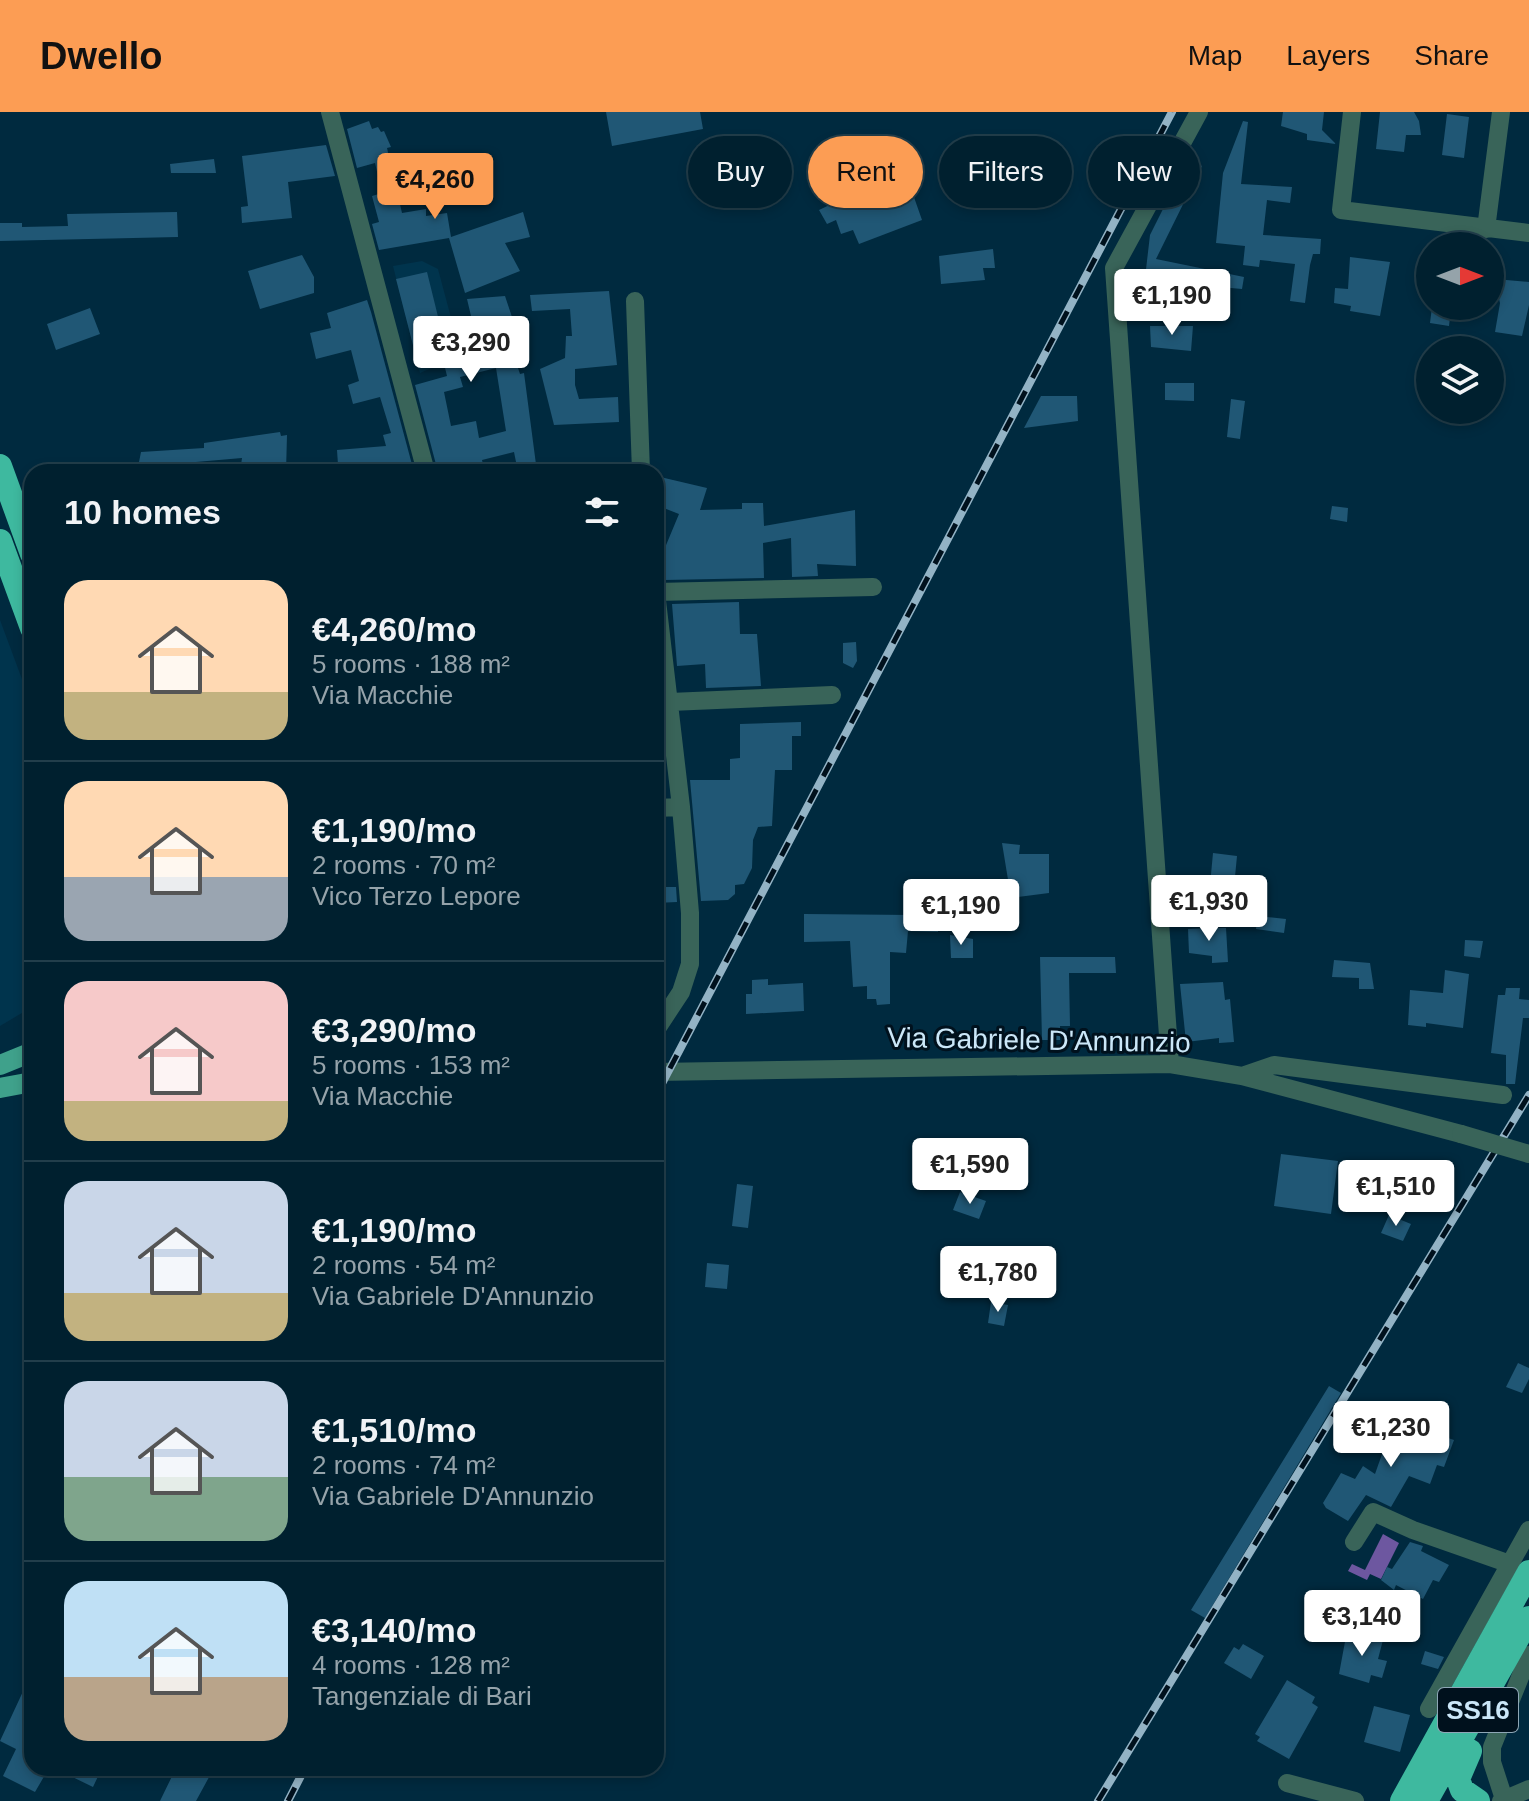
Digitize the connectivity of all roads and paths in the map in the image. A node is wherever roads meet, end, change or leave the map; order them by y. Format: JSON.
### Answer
{"nodes":[{"id":1,"x":330,"y":112,"type":"edge"},
{"id":2,"x":1199,"y":112,"type":"edge"},
{"id":3,"x":1352,"y":112,"type":"edge"},
{"id":4,"x":1501,"y":112,"type":"edge"},
{"id":5,"x":1486,"y":229,"type":"junction"},
{"id":6,"x":1529,"y":233,"type":"edge"},
{"id":7,"x":635,"y":301,"type":"dead end"},
{"id":8,"x":424,"y":464,"type":"edge"},
{"id":9,"x":641,"y":464,"type":"edge"},
{"id":10,"x":0,"y":466,"type":"edge"},
{"id":11,"x":24,"y":532,"type":"edge"},
{"id":12,"x":0,"y":541,"type":"edge"},
{"id":13,"x":873,"y":587,"type":"dead end"},
{"id":14,"x":664,"y":592,"type":"edge"},
{"id":15,"x":24,"y":606,"type":"edge"},
{"id":16,"x":664,"y":655,"type":"edge"},
{"id":17,"x":832,"y":695,"type":"dead end"},
{"id":18,"x":670,"y":702,"type":"junction"},
{"id":19,"x":681,"y":807,"type":"junction"},
{"id":20,"x":664,"y":808,"type":"edge"},
{"id":21,"x":664,"y":1018,"type":"edge"},
{"id":22,"x":24,"y":1055,"type":"edge"},
{"id":23,"x":2,"y":1064,"type":"edge"},
{"id":24,"x":1170,"y":1064,"type":"junction"},
{"id":25,"x":664,"y":1072,"type":"edge"},
{"id":26,"x":1242,"y":1076,"type":"junction"},
{"id":27,"x":24,"y":1083,"type":"edge"},
{"id":28,"x":3,"y":1087,"type":"edge"},
{"id":29,"x":1503,"y":1095,"type":"dead end"},
{"id":30,"x":1529,"y":1154,"type":"edge"},
{"id":31,"x":1529,"y":1530,"type":"edge"},
{"id":32,"x":1354,"y":1542,"type":"dead end"},
{"id":33,"x":1520,"y":1568,"type":"edge"},
{"id":34,"x":1526,"y":1635,"type":"edge"},
{"id":35,"x":1429,"y":1709,"type":"dead end"},
{"id":36,"x":1287,"y":1783,"type":"dead end"},
{"id":37,"x":1529,"y":1789,"type":"edge"},
{"id":38,"x":1502,"y":1800,"type":"edge"},
{"id":39,"x":1355,"y":1801,"type":"edge"},
{"id":40,"x":1402,"y":1801,"type":"edge"},
{"id":41,"x":1426,"y":1801,"type":"edge"},
{"id":42,"x":1478,"y":1801,"type":"edge"}],
"edges":[{"from":1,"to":8,"type":"street"},
{"from":2,"to":24,"type":"street"},
{"from":3,"to":5,"type":"street"},
{"from":4,"to":5,"type":"street"},
{"from":5,"to":6,"type":"street"},
{"from":7,"to":9,"type":"street"},
{"from":10,"to":11,"type":"highway"},
{"from":12,"to":15,"type":"highway"},
{"from":13,"to":14,"type":"street"},
{"from":16,"to":18,"type":"street"},
{"from":17,"to":18,"type":"street"},
{"from":18,"to":19,"type":"street"},
{"from":19,"to":20,"type":"street"},
{"from":19,"to":21,"type":"street"},
{"from":22,"to":23,"type":"main road"},
{"from":24,"to":25,"type":"street","name":"Via Gabriele D'Annunzio"},
{"from":24,"to":26,"type":"street","name":"Via Gabriele D'Annunzio"},
{"from":26,"to":29,"type":"street"},
{"from":26,"to":30,"type":"street","name":"Via Gabriele D'Annunzio","bridge":true},
{"from":27,"to":28,"type":"main road"},
{"from":31,"to":33,"type":"street"},
{"from":32,"to":33,"type":"street"},
{"from":33,"to":35,"type":"street"},
{"from":33,"to":40,"type":"highway","number":"SS16"},
{"from":34,"to":38,"type":"street"},
{"from":34,"to":41,"type":"highway","number":"SS16"},
{"from":34,"to":42,"type":"highway"},
{"from":36,"to":39,"type":"street"},
{"from":37,"to":38,"type":"street"}]}
